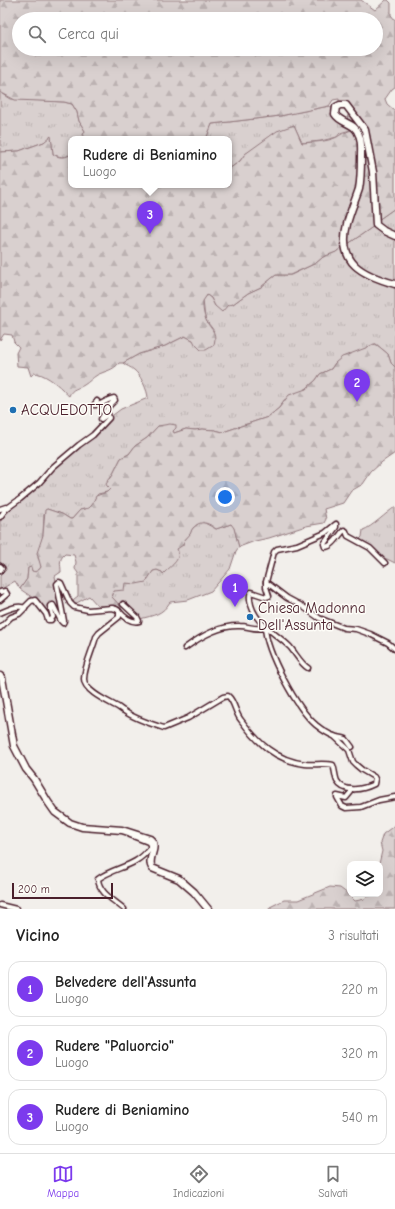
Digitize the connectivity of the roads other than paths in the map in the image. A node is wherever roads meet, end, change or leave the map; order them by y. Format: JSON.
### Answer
{"nodes":[{"id":1,"x":395,"y":236,"type":"edge"},
{"id":2,"x":395,"y":284,"type":"edge"},
{"id":3,"x":97,"y":401,"type":"dead end"},
{"id":4,"x":0,"y":509,"type":"edge"},
{"id":5,"x":6,"y":509,"type":"junction"},
{"id":6,"x":0,"y":517,"type":"edge"},
{"id":7,"x":385,"y":563,"type":"dead end"},
{"id":8,"x":0,"y":566,"type":"edge"},
{"id":9,"x":0,"y":571,"type":"edge"},
{"id":10,"x":266,"y":582,"type":"junction"},
{"id":11,"x":0,"y":592,"type":"edge"},
{"id":12,"x":0,"y":600,"type":"edge"},
{"id":13,"x":123,"y":604,"type":"dead end"},
{"id":14,"x":24,"y":607,"type":"junction"},
{"id":15,"x":119,"y":611,"type":"junction"},
{"id":16,"x":0,"y":613,"type":"edge"},
{"id":17,"x":265,"y":627,"type":"junction"},
{"id":18,"x":0,"y":628,"type":"edge"},
{"id":19,"x":185,"y":648,"type":"dead end"},
{"id":20,"x":395,"y":649,"type":"edge"},
{"id":21,"x":308,"y":668,"type":"dead end"},
{"id":22,"x":0,"y":676,"type":"edge"},
{"id":23,"x":334,"y":736,"type":"junction"},
{"id":24,"x":352,"y":747,"type":"dead end"},
{"id":25,"x":351,"y":789,"type":"junction"},
{"id":26,"x":395,"y":797,"type":"edge"},
{"id":27,"x":120,"y":830,"type":"junction"},
{"id":28,"x":0,"y":905,"type":"edge"},
{"id":29,"x":16,"y":909,"type":"edge"},
{"id":30,"x":124,"y":909,"type":"edge"},
{"id":31,"x":208,"y":909,"type":"edge"}],
"edges":[{"from":1,"to":2,"type":"street"},
{"from":3,"to":5,"type":"street"},
{"from":4,"to":5,"type":"street"},
{"from":5,"to":6,"type":"street"},
{"from":7,"to":10,"type":"street"},
{"from":8,"to":9,"type":"street"},
{"from":10,"to":17,"type":"street"},
{"from":10,"to":20,"type":"street"},
{"from":11,"to":12,"type":"street"},
{"from":13,"to":15,"type":"street"},
{"from":14,"to":15,"type":"street"},
{"from":14,"to":16,"type":"street"},
{"from":14,"to":18,"type":"street"},
{"from":15,"to":25,"type":"street"},
{"from":17,"to":19,"type":"street"},
{"from":17,"to":21,"type":"street"},
{"from":17,"to":23,"type":"street"},
{"from":22,"to":27,"type":"street"},
{"from":23,"to":24,"type":"street"},
{"from":23,"to":25,"type":"street"},
{"from":25,"to":26,"type":"street"},
{"from":27,"to":30,"type":"street"},
{"from":27,"to":31,"type":"street"},
{"from":28,"to":29,"type":"street"}]}
